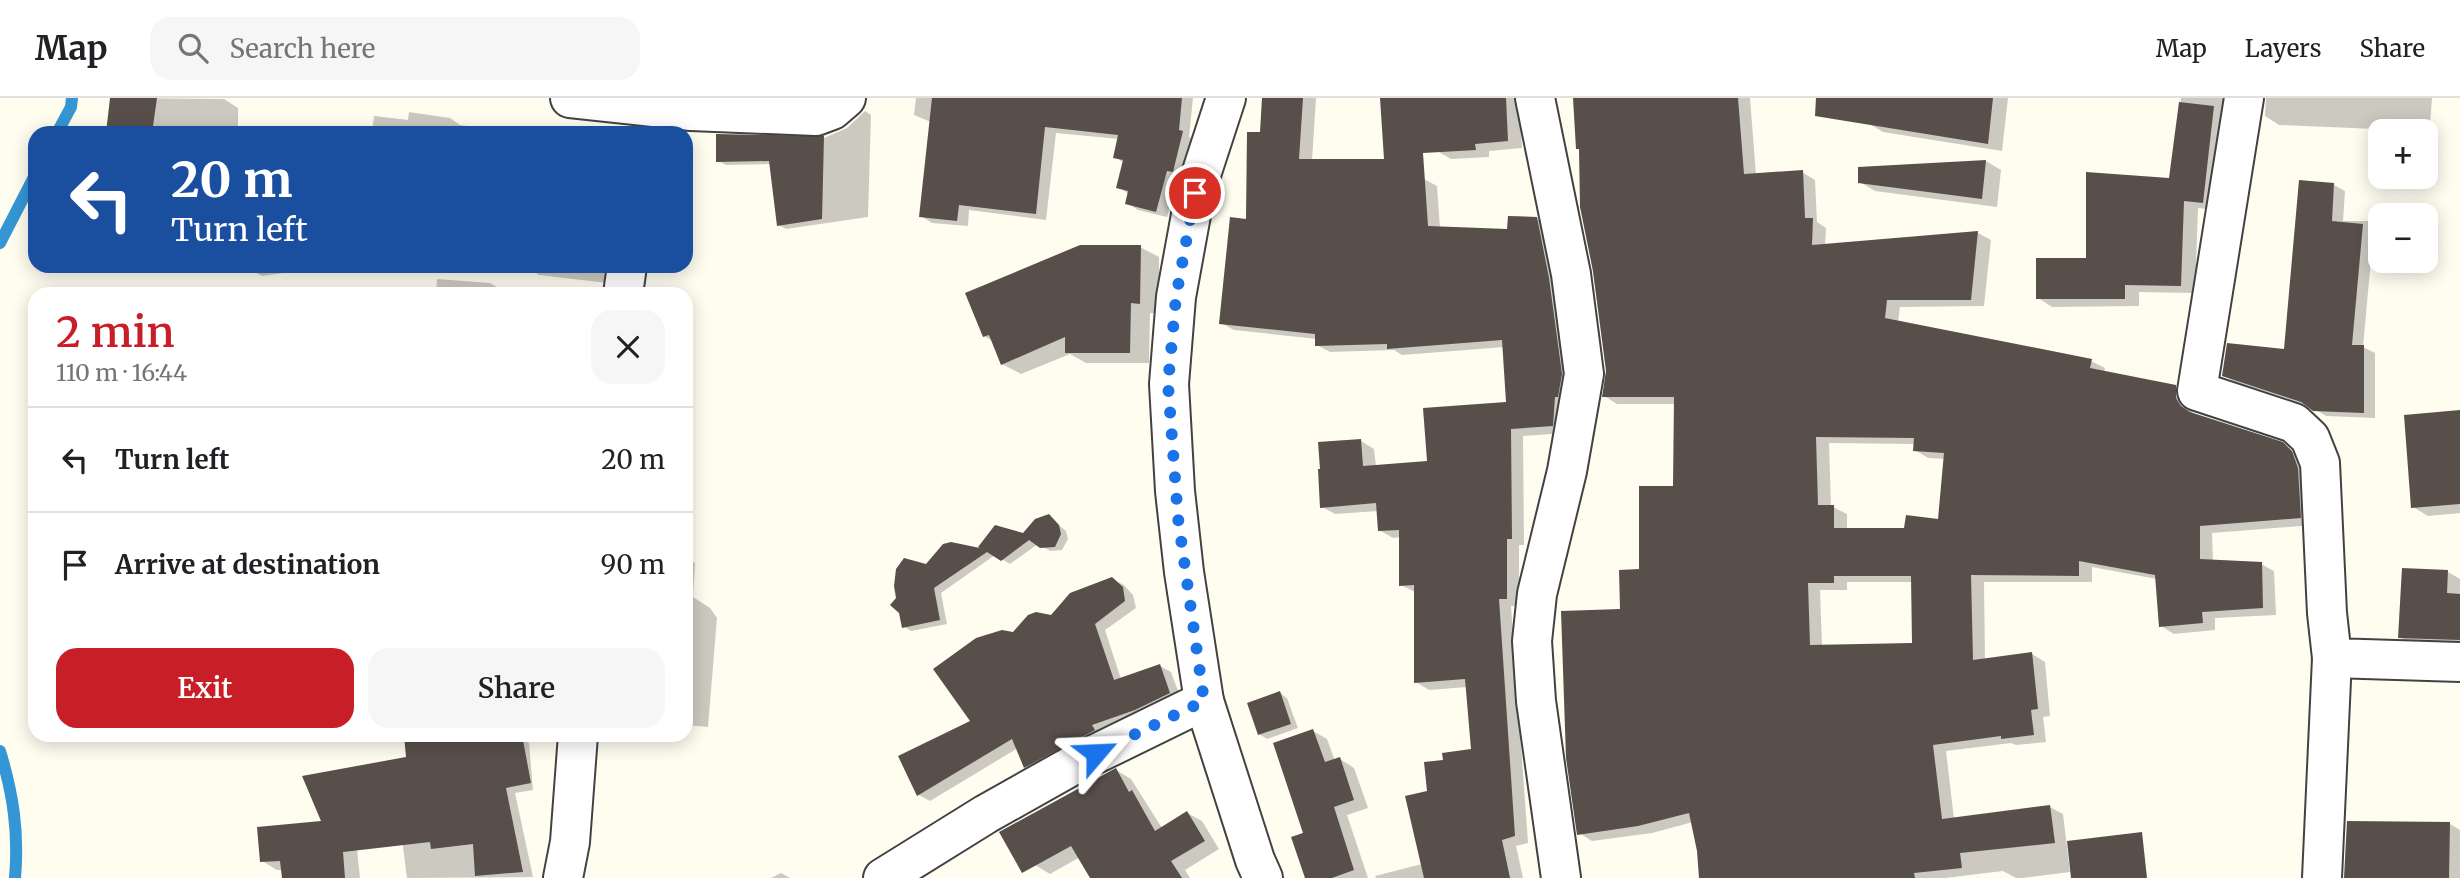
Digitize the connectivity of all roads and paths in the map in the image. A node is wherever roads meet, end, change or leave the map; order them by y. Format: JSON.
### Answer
{"nodes":[{"id":1,"x":570,"y":98,"type":"edge"},
{"id":2,"x":846,"y":98,"type":"edge"},
{"id":3,"x":1226,"y":98,"type":"edge"},
{"id":4,"x":1535,"y":98,"type":"edge"},
{"id":5,"x":2244,"y":98,"type":"edge"},
{"id":6,"x":635,"y":112,"type":"edge"},
{"id":7,"x":2332,"y":658,"type":"junction"},
{"id":8,"x":2460,"y":662,"type":"edge"},
{"id":9,"x":1204,"y":701,"type":"junction"},
{"id":10,"x":577,"y":742,"type":"edge"},
{"id":11,"x":563,"y":878,"type":"edge"},
{"id":12,"x":883,"y":878,"type":"edge"},
{"id":13,"x":1263,"y":878,"type":"edge"},
{"id":14,"x":1561,"y":878,"type":"edge"},
{"id":15,"x":2322,"y":878,"type":"edge"}],
"edges":[{"from":1,"to":6,"type":"street"},
{"from":2,"to":6,"type":"street"},
{"from":3,"to":9,"type":"street"},
{"from":4,"to":14,"type":"street"},
{"from":5,"to":7,"type":"street"},
{"from":7,"to":8,"type":"street"},
{"from":7,"to":15,"type":"street"},
{"from":9,"to":12,"type":"street"},
{"from":9,"to":13,"type":"street"},
{"from":10,"to":11,"type":"street"}]}
